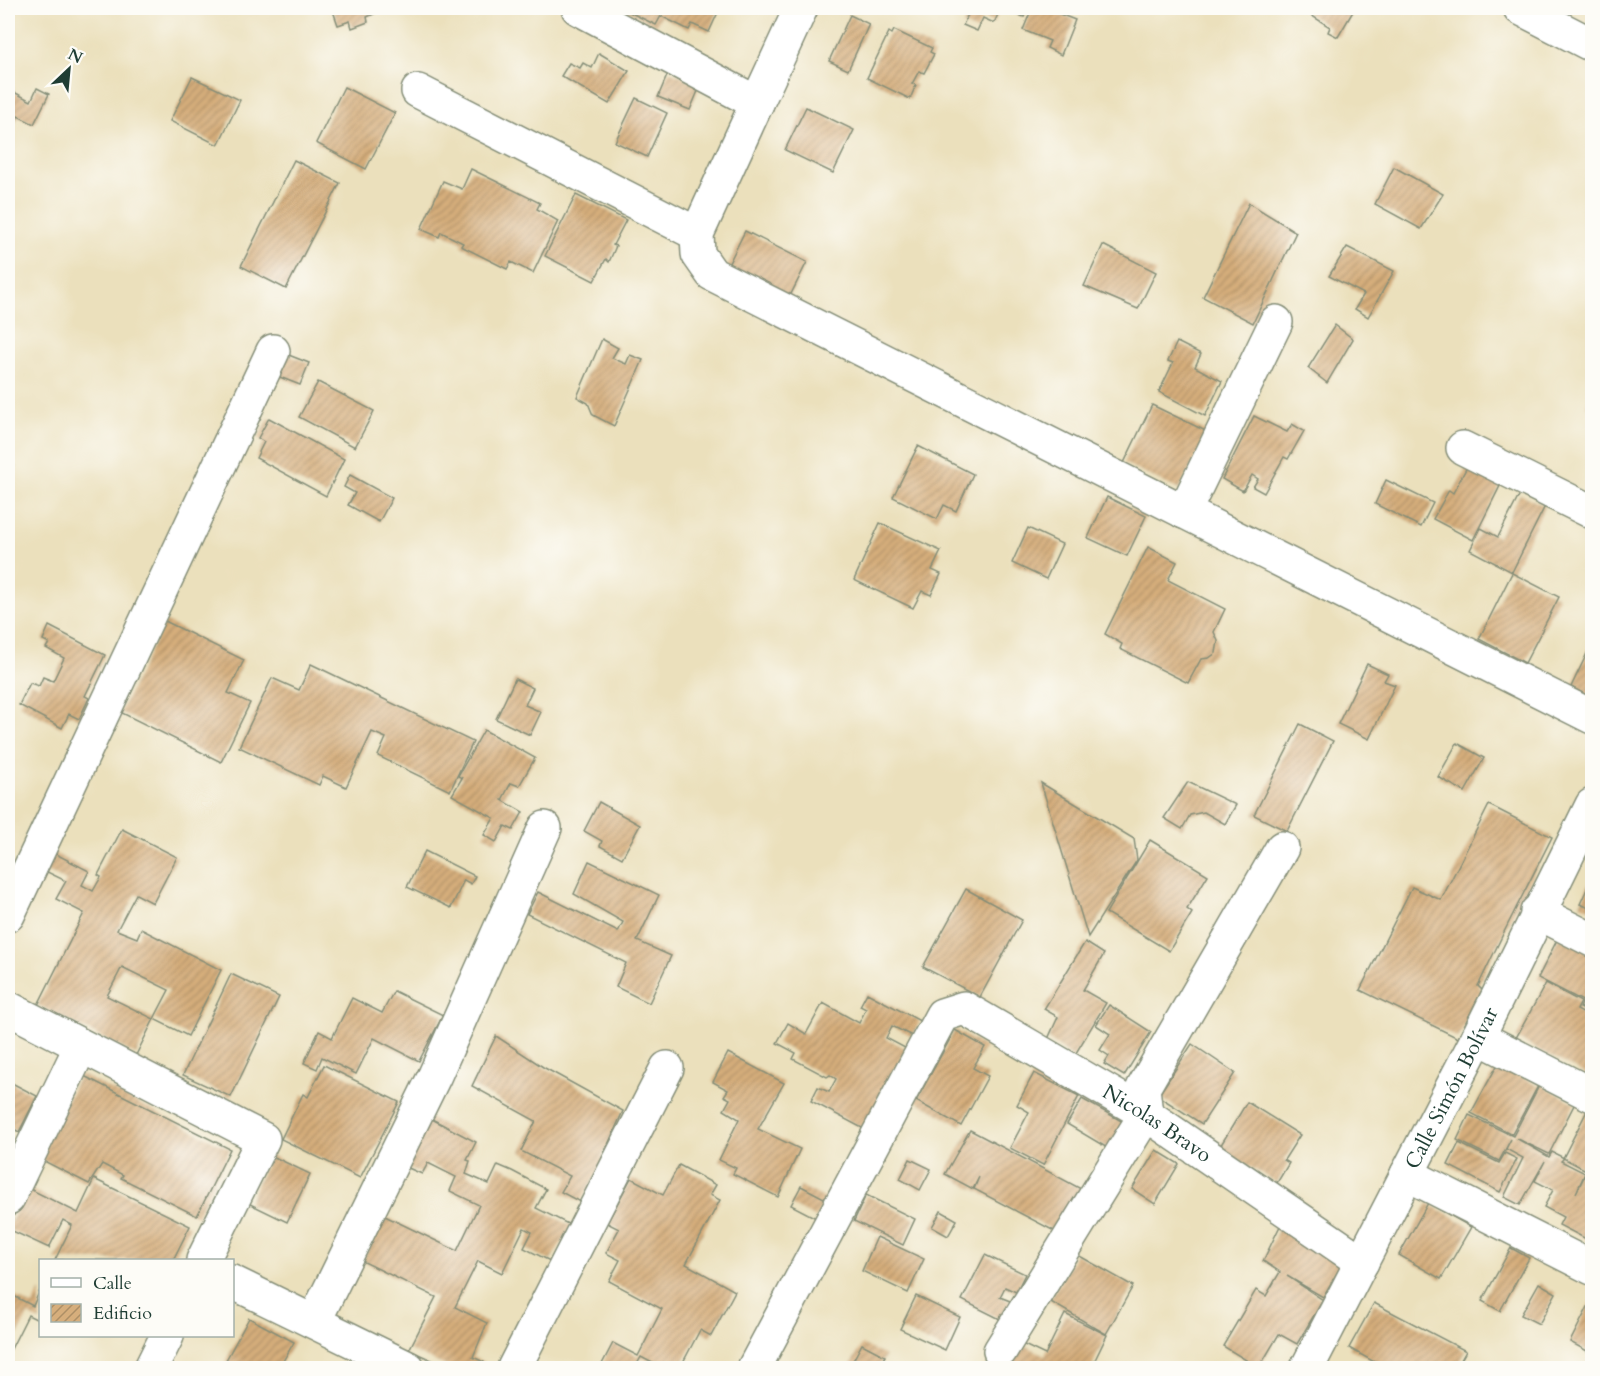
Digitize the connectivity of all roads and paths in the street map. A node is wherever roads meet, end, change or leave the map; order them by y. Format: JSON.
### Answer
{"nodes":[{"id":1,"x":578,"y":8,"type":"edge"},
{"id":2,"x":801,"y":8,"type":"edge"},
{"id":3,"x":1520,"y":8,"type":"edge"},
{"id":4,"x":1593,"y":45,"type":"edge"},
{"id":5,"x":418,"y":91,"type":"dead end"},
{"id":6,"x":757,"y":104,"type":"junction"},
{"id":7,"x":697,"y":234,"type":"junction"},
{"id":8,"x":1276,"y":322,"type":"dead end"},
{"id":9,"x":273,"y":351,"type":"dead end"},
{"id":10,"x":1463,"y":448,"type":"dead end"},
{"id":11,"x":1184,"y":512,"type":"junction"},
{"id":12,"x":1593,"y":512,"type":"edge"},
{"id":13,"x":1593,"y":717,"type":"edge"},
{"id":14,"x":1593,"y":805,"type":"edge"},
{"id":15,"x":545,"y":828,"type":"dead end"},
{"id":16,"x":1282,"y":848,"type":"dead end"},
{"id":17,"x":1537,"y":912,"type":"junction"},
{"id":18,"x":8,"y":915,"type":"edge"},
{"id":19,"x":1593,"y":940,"type":"edge"},
{"id":20,"x":8,"y":1008,"type":"edge"},
{"id":21,"x":1478,"y":1037,"type":"junction"},
{"id":22,"x":81,"y":1046,"type":"junction"},
{"id":23,"x":667,"y":1068,"type":"dead end"},
{"id":24,"x":1593,"y":1095,"type":"edge"},
{"id":25,"x":1146,"y":1114,"type":"junction"},
{"id":26,"x":1407,"y":1174,"type":"junction"},
{"id":27,"x":8,"y":1198,"type":"edge"},
{"id":28,"x":203,"y":1259,"type":"edge"},
{"id":29,"x":1362,"y":1262,"type":"junction"},
{"id":30,"x":1593,"y":1268,"type":"edge"},
{"id":31,"x":234,"y":1283,"type":"edge"},
{"id":32,"x":315,"y":1320,"type":"junction"},
{"id":33,"x":166,"y":1337,"type":"edge"},
{"id":34,"x":1000,"y":1351,"type":"dead end"},
{"id":35,"x":151,"y":1368,"type":"edge"},
{"id":36,"x":408,"y":1368,"type":"edge"},
{"id":37,"x":514,"y":1368,"type":"edge"},
{"id":38,"x":754,"y":1368,"type":"edge"},
{"id":39,"x":1307,"y":1368,"type":"edge"}],
"edges":[{"from":1,"to":6,"type":"street"},
{"from":2,"to":6,"type":"street"},
{"from":3,"to":4,"type":"street"},
{"from":5,"to":7,"type":"street"},
{"from":6,"to":7,"type":"street"},
{"from":7,"to":11,"type":"street"},
{"from":8,"to":11,"type":"street"},
{"from":9,"to":18,"type":"street"},
{"from":10,"to":12,"type":"street"},
{"from":11,"to":13,"type":"street"},
{"from":14,"to":17,"type":"street","name":"Calle Simón Bolívar"},
{"from":15,"to":32,"type":"street"},
{"from":16,"to":25,"type":"street"},
{"from":17,"to":19,"type":"street"},
{"from":17,"to":21,"type":"street","name":"Calle Simón Bolívar"},
{"from":20,"to":22,"type":"street"},
{"from":21,"to":24,"type":"street"},
{"from":21,"to":26,"type":"street","name":"Calle Simón Bolívar"},
{"from":22,"to":27,"type":"street"},
{"from":22,"to":28,"type":"street"},
{"from":23,"to":37,"type":"street"},
{"from":25,"to":29,"type":"street","name":"Nicolas Bravo"},
{"from":25,"to":34,"type":"street"},
{"from":25,"to":38,"type":"street","name":"Nicolas Bravo"},
{"from":26,"to":29,"type":"street","name":"Calle Simón Bolívar"},
{"from":26,"to":30,"type":"street"},
{"from":29,"to":39,"type":"street","name":"Calle Simón Bolívar"},
{"from":31,"to":32,"type":"street"},
{"from":32,"to":36,"type":"street"},
{"from":33,"to":35,"type":"street"}]}
